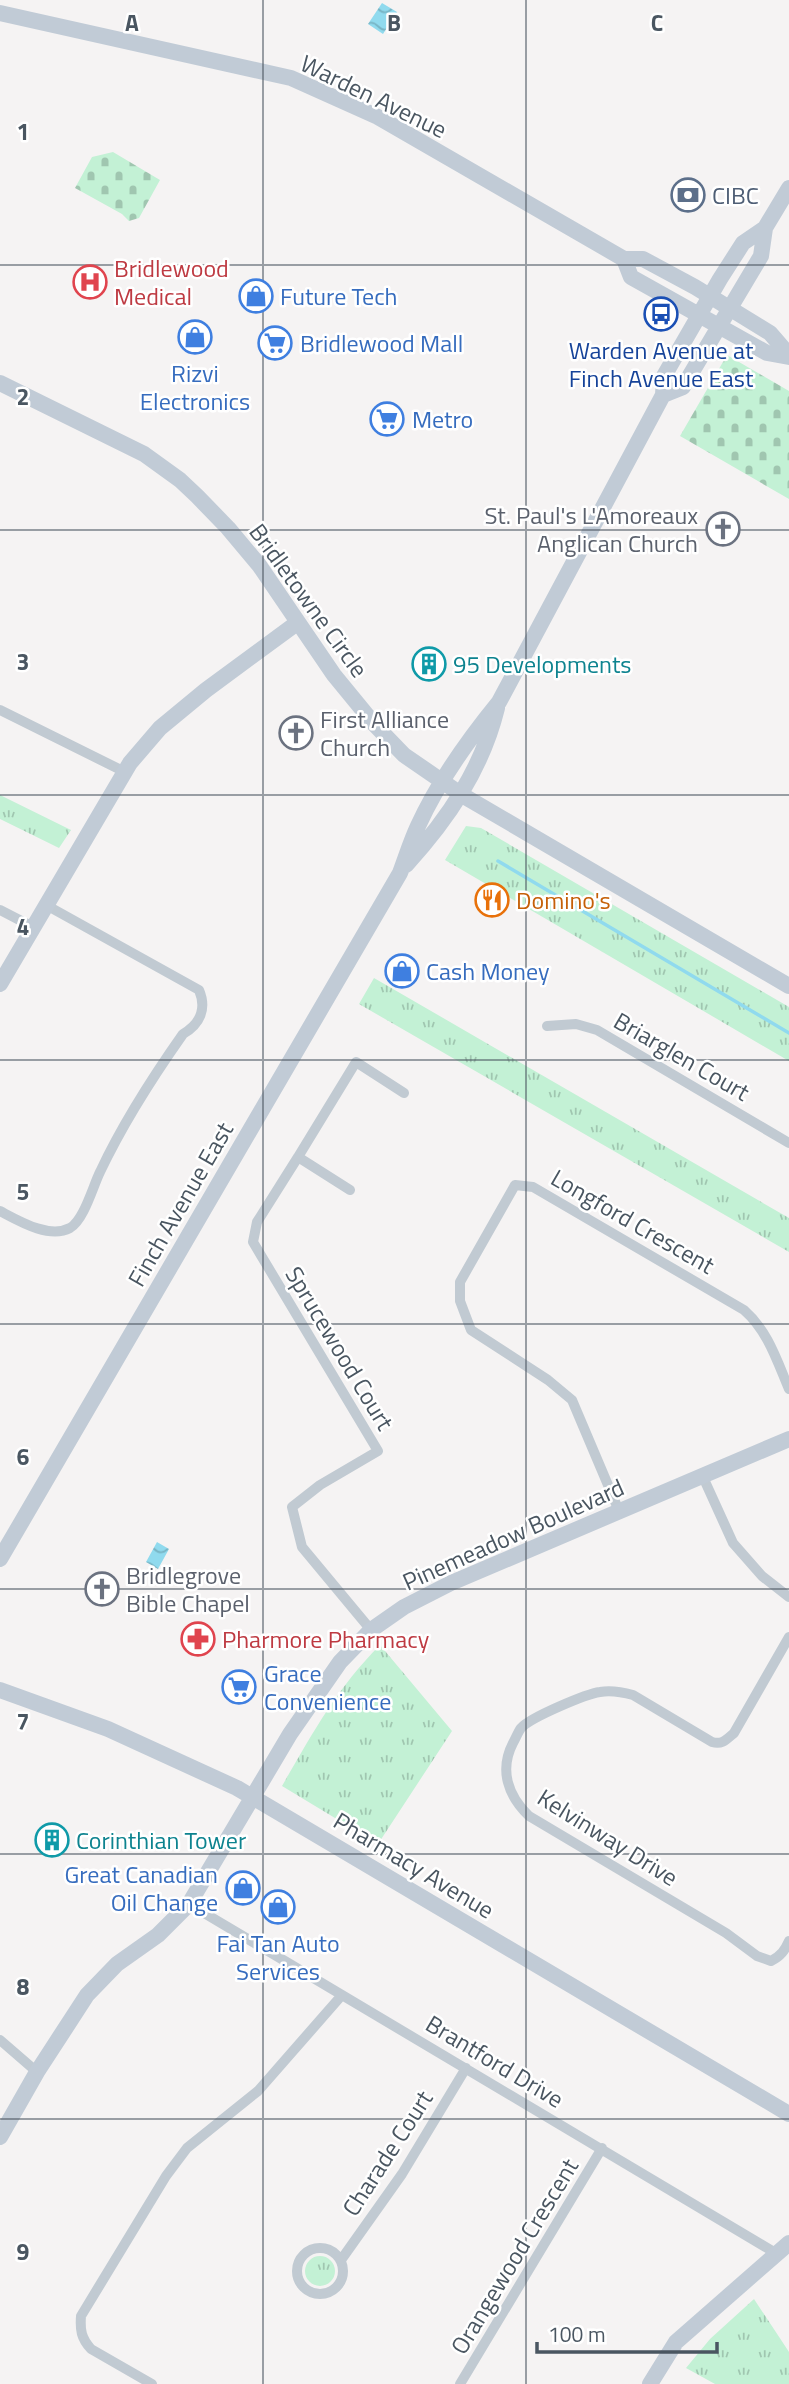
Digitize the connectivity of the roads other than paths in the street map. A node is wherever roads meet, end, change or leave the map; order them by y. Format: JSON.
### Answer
{"nodes":[{"id":1,"x":0,"y":13,"type":"edge"},
{"id":2,"x":789,"y":188,"type":"edge"},
{"id":3,"x":765,"y":228,"type":"junction"},
{"id":4,"x":624,"y":259,"type":"junction"},
{"id":5,"x":710,"y":297,"type":"junction"},
{"id":6,"x":729,"y":309,"type":"junction"},
{"id":7,"x":699,"y":314,"type":"junction"},
{"id":8,"x":719,"y":325,"type":"junction"},
{"id":9,"x":789,"y":356,"type":"edge"},
{"id":10,"x":0,"y":383,"type":"edge"},
{"id":11,"x":663,"y":395,"type":"junction"},
{"id":12,"x":297,"y":623,"type":"junction"},
{"id":13,"x":499,"y":702,"type":"junction"},
{"id":14,"x":0,"y":710,"type":"edge"},
{"id":15,"x":125,"y":772,"type":"junction"},
{"id":16,"x":443,"y":783,"type":"junction"},
{"id":17,"x":461,"y":795,"type":"junction"},
{"id":18,"x":400,"y":873,"type":"junction"},
{"id":19,"x":46,"y":905,"type":"junction"},
{"id":20,"x":0,"y":910,"type":"edge"},
{"id":21,"x":33,"y":927,"type":"junction"},
{"id":22,"x":0,"y":984,"type":"edge"},
{"id":23,"x":789,"y":986,"type":"edge"},
{"id":24,"x":547,"y":1026,"type":"dead end"},
{"id":25,"x":404,"y":1093,"type":"dead end"},
{"id":26,"x":789,"y":1143,"type":"edge"},
{"id":27,"x":298,"y":1157,"type":"junction"},
{"id":28,"x":350,"y":1190,"type":"dead end"},
{"id":29,"x":0,"y":1211,"type":"edge"},
{"id":30,"x":789,"y":1389,"type":"edge"},
{"id":31,"x":789,"y":1438,"type":"edge"},
{"id":32,"x":703,"y":1477,"type":"junction"},
{"id":33,"x":619,"y":1511,"type":"junction"},
{"id":34,"x":0,"y":1559,"type":"edge"},
{"id":35,"x":789,"y":1597,"type":"edge"},
{"id":36,"x":371,"y":1630,"type":"junction"},
{"id":37,"x":789,"y":1637,"type":"edge"},
{"id":38,"x":0,"y":1690,"type":"edge"},
{"id":39,"x":253,"y":1796,"type":"junction"},
{"id":40,"x":190,"y":1904,"type":"junction"},
{"id":41,"x":789,"y":1941,"type":"edge"},
{"id":42,"x":342,"y":1995,"type":"junction"},
{"id":43,"x":0,"y":2040,"type":"edge"},
{"id":44,"x":466,"y":2068,"type":"junction"},
{"id":45,"x":37,"y":2072,"type":"junction"},
{"id":46,"x":789,"y":2114,"type":"edge"},
{"id":47,"x":0,"y":2137,"type":"edge"},
{"id":48,"x":602,"y":2148,"type":"junction"},
{"id":49,"x":784,"y":2249,"type":"edge"},
{"id":50,"x":341,"y":2260,"type":"junction"},
{"id":51,"x":152,"y":2384,"type":"edge"},
{"id":52,"x":460,"y":2384,"type":"edge"},
{"id":53,"x":650,"y":2384,"type":"edge"}],
"edges":[{"from":1,"to":4,"type":"street","name":"Warden Avenue"},
{"from":2,"to":3,"type":"street","name":"Finch Avenue East"},
{"from":3,"to":5,"type":"street","name":"Finch Avenue East"},
{"from":3,"to":6,"type":"street","name":"Finch Avenue East"},
{"from":4,"to":5,"type":"street","name":"Warden Avenue"},
{"from":4,"to":7,"type":"street","name":"Warden Avenue"},
{"from":5,"to":6,"type":"street","name":"Warden Avenue"},
{"from":5,"to":7,"type":"street","name":"Finch Avenue East"},
{"from":6,"to":8,"type":"street","name":"Finch Avenue East"},
{"from":6,"to":9,"type":"street","name":"Warden Avenue"},
{"from":7,"to":8,"type":"street","name":"Warden Avenue"},
{"from":7,"to":11,"type":"street","name":"Finch Avenue East"},
{"from":8,"to":9,"type":"street","name":"Warden Avenue"},
{"from":8,"to":11,"type":"street","name":"Finch Avenue East"},
{"from":10,"to":12,"type":"street","name":"Bridletowne Circle"},
{"from":11,"to":13,"type":"street","name":"Finch Avenue East"},
{"from":12,"to":15,"type":"street"},
{"from":12,"to":16,"type":"street","name":"Bridletowne Circle"},
{"from":13,"to":16,"type":"street","name":"Finch Avenue East"},
{"from":13,"to":17,"type":"street","name":"Finch Avenue East"},
{"from":14,"to":15,"type":"street"},
{"from":15,"to":19,"type":"street"},
{"from":16,"to":17,"type":"street","name":"Bridletowne Circle"},
{"from":16,"to":18,"type":"street","name":"Finch Avenue East"},
{"from":17,"to":18,"type":"street","name":"Finch Avenue East"},
{"from":17,"to":23,"type":"street","name":"Bridletowne Circle"},
{"from":18,"to":34,"type":"street","name":"Finch Avenue East"},
{"from":19,"to":21,"type":"street"},
{"from":19,"to":29,"type":"street"},
{"from":20,"to":21,"type":"street"},
{"from":21,"to":22,"type":"street"},
{"from":24,"to":26,"type":"street","name":"Briarglen Court"},
{"from":25,"to":27,"type":"street","name":"Sprucewood Court"},
{"from":27,"to":28,"type":"street"},
{"from":27,"to":36,"type":"street","name":"Sprucewood Court"},
{"from":30,"to":33,"type":"street","name":"Longford Crescent"},
{"from":31,"to":32,"type":"street","name":"Pinemeadow Boulevard"},
{"from":32,"to":33,"type":"street","name":"Pinemeadow Boulevard"},
{"from":32,"to":35,"type":"street"},
{"from":33,"to":36,"type":"street","name":"Pinemeadow Boulevard"},
{"from":36,"to":39,"type":"street","name":"Pinemeadow Boulevard"},
{"from":37,"to":41,"type":"street","name":"Kelvinway Drive"},
{"from":38,"to":39,"type":"street","name":"Pharmacy Avenue"},
{"from":39,"to":40,"type":"street","name":"Pinemeadow Boulevard"},
{"from":39,"to":46,"type":"street","name":"Pharmacy Avenue"},
{"from":40,"to":42,"type":"street","name":"Brantford Drive"},
{"from":40,"to":45,"type":"street","name":"Pinemeadow Boulevard"},
{"from":42,"to":44,"type":"street","name":"Brantford Drive"},
{"from":42,"to":51,"type":"street"},
{"from":43,"to":45,"type":"street"},
{"from":44,"to":48,"type":"street","name":"Brantford Drive"},
{"from":44,"to":50,"type":"street","name":"Charade Court"},
{"from":45,"to":47,"type":"street","name":"Pinemeadow Boulevard"},
{"from":48,"to":49,"type":"street","name":"Brantford Drive"},
{"from":48,"to":52,"type":"street","name":"Orangewood Crescent"},
{"from":49,"to":53,"type":"street"},
{"from":50,"to":50,"type":"street","name":"Charade Court"}]}
